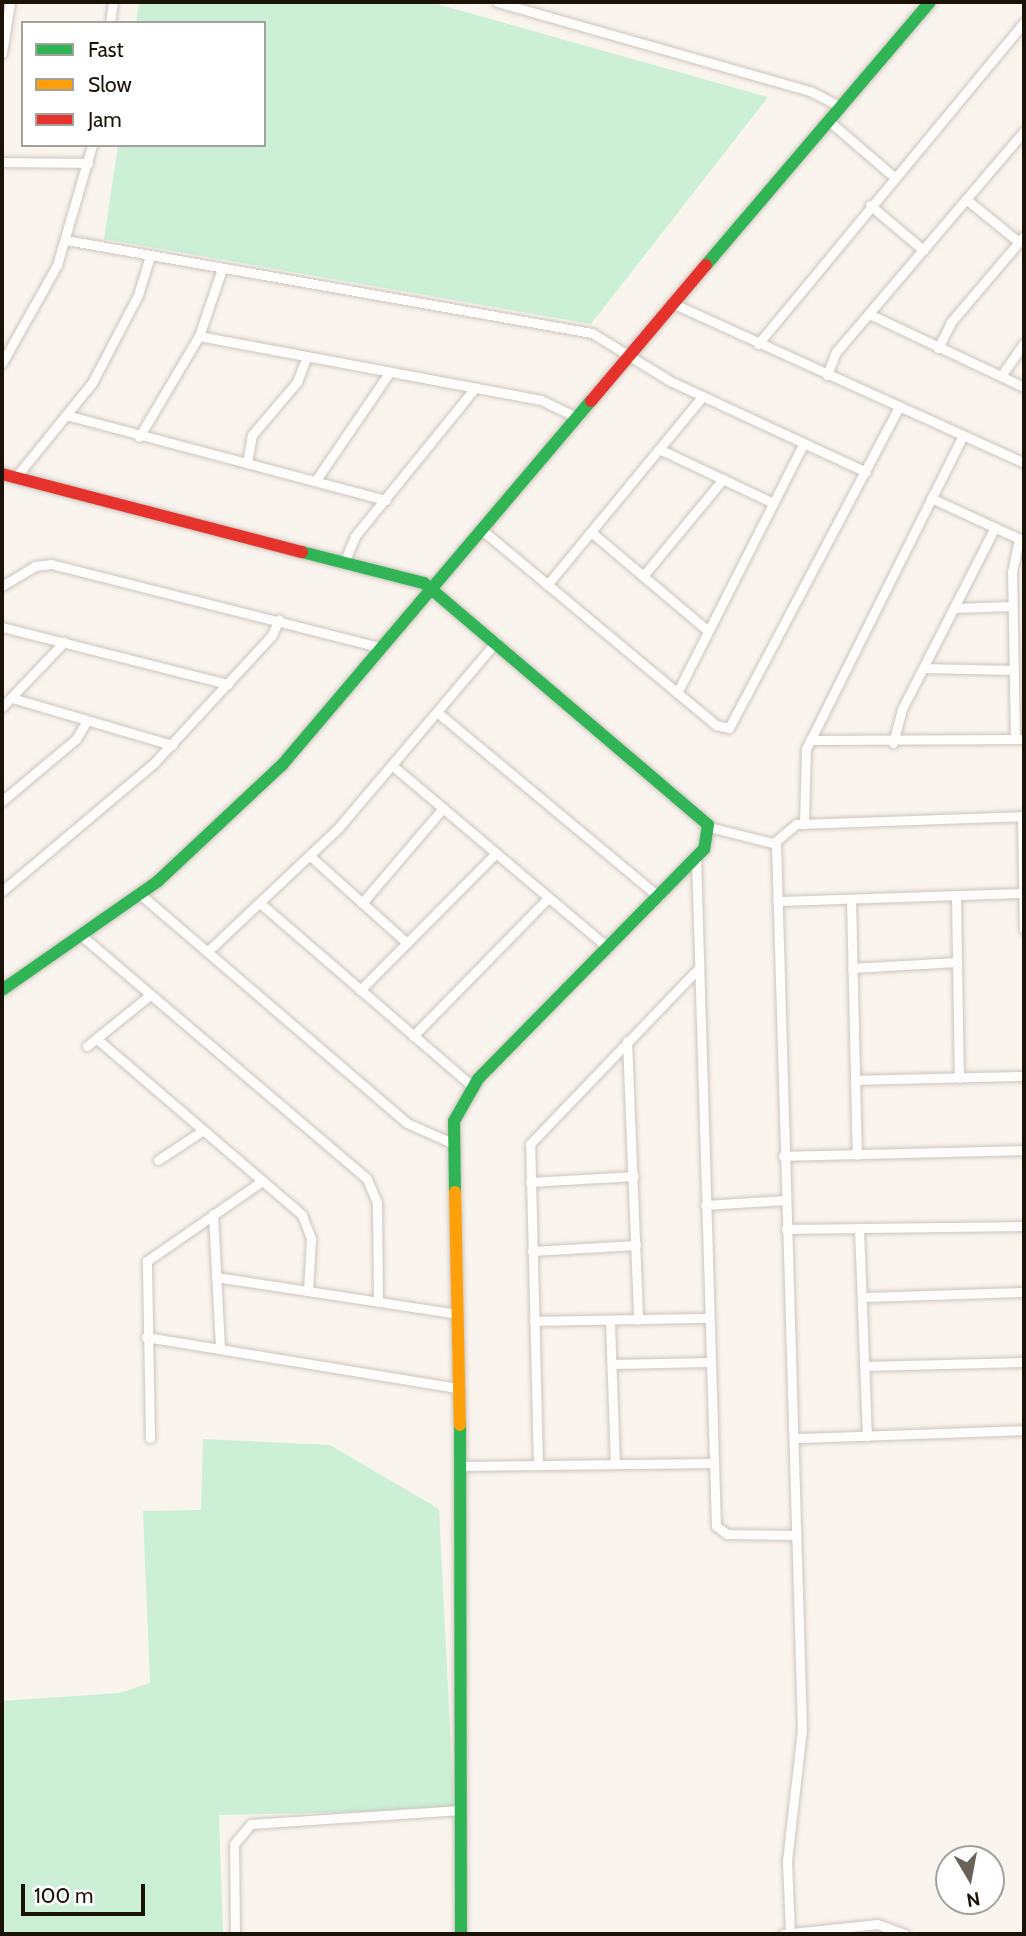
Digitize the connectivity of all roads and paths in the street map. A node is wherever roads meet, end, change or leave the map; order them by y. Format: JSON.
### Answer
{"nodes":[{"id":1,"x":10,"y":2,"type":"edge"},
{"id":2,"x":113,"y":2,"type":"edge"},
{"id":3,"x":497,"y":2,"type":"edge"},
{"id":4,"x":930,"y":2,"type":"edge"},
{"id":5,"x":110,"y":21,"type":"edge"},
{"id":6,"x":1024,"y":23,"type":"edge"},
{"id":7,"x":2,"y":53,"type":"edge"},
{"id":8,"x":841,"y":107,"type":"junction"},
{"id":9,"x":829,"y":121,"type":"junction"},
{"id":10,"x":1024,"y":131,"type":"edge"},
{"id":11,"x":92,"y":147,"type":"edge"},
{"id":12,"x":2,"y":162,"type":"edge"},
{"id":13,"x":89,"y":163,"type":"junction"},
{"id":14,"x":894,"y":177,"type":"junction"},
{"id":15,"x":967,"y":199,"type":"junction"},
{"id":16,"x":870,"y":205,"type":"junction"},
{"id":17,"x":1021,"y":239,"type":"edge"},
{"id":18,"x":66,"y":240,"type":"junction"},
{"id":19,"x":923,"y":250,"type":"junction"},
{"id":20,"x":150,"y":256,"type":"junction"},
{"id":21,"x":222,"y":269,"type":"junction"},
{"id":22,"x":674,"y":304,"type":"junction"},
{"id":23,"x":869,"y":314,"type":"junction"},
{"id":24,"x":199,"y":336,"type":"junction"},
{"id":25,"x":1024,"y":343,"type":"edge"},
{"id":26,"x":758,"y":344,"type":"junction"},
{"id":27,"x":937,"y":348,"type":"junction"},
{"id":28,"x":631,"y":355,"type":"junction"},
{"id":29,"x":306,"y":359,"type":"junction"},
{"id":30,"x":2,"y":363,"type":"edge"},
{"id":31,"x":389,"y":373,"type":"junction"},
{"id":32,"x":827,"y":374,"type":"junction"},
{"id":33,"x":1001,"y":376,"type":"junction"},
{"id":34,"x":1024,"y":387,"type":"edge"},
{"id":35,"x":475,"y":388,"type":"junction"},
{"id":36,"x":703,"y":396,"type":"junction"},
{"id":37,"x":899,"y":407,"type":"junction"},
{"id":38,"x":66,"y":415,"type":"junction"},
{"id":39,"x":578,"y":418,"type":"junction"},
{"id":40,"x":963,"y":436,"type":"junction"},
{"id":41,"x":139,"y":437,"type":"junction"},
{"id":42,"x":804,"y":443,"type":"junction"},
{"id":43,"x":659,"y":449,"type":"junction"},
{"id":44,"x":247,"y":463,"type":"junction"},
{"id":45,"x":1024,"y":463,"type":"edge"},
{"id":46,"x":866,"y":472,"type":"junction"},
{"id":47,"x":2,"y":474,"type":"edge"},
{"id":48,"x":15,"y":478,"type":"junction"},
{"id":49,"x":723,"y":479,"type":"junction"},
{"id":50,"x":316,"y":480,"type":"junction"},
{"id":51,"x":931,"y":498,"type":"junction"},
{"id":52,"x":386,"y":500,"type":"junction"},
{"id":53,"x":773,"y":503,"type":"junction"},
{"id":54,"x":995,"y":527,"type":"junction"},
{"id":55,"x":482,"y":530,"type":"junction"},
{"id":56,"x":591,"y":532,"type":"junction"},
{"id":57,"x":1022,"y":540,"type":"edge"},
{"id":58,"x":345,"y":560,"type":"junction"},
{"id":59,"x":643,"y":576,"type":"junction"},
{"id":60,"x":547,"y":585,"type":"junction"},
{"id":61,"x":2,"y":586,"type":"edge"},
{"id":62,"x":433,"y":589,"type":"junction"},
{"id":63,"x":1012,"y":606,"type":"junction"},
{"id":64,"x":954,"y":608,"type":"junction"},
{"id":65,"x":279,"y":619,"type":"junction"},
{"id":66,"x":2,"y":627,"type":"edge"},
{"id":67,"x":708,"y":631,"type":"junction"},
{"id":68,"x":64,"y":642,"type":"junction"},
{"id":69,"x":496,"y":642,"type":"junction"},
{"id":70,"x":382,"y":648,"type":"junction"},
{"id":71,"x":923,"y":668,"type":"junction"},
{"id":72,"x":1014,"y":670,"type":"junction"},
{"id":73,"x":228,"y":684,"type":"junction"},
{"id":74,"x":677,"y":693,"type":"junction"},
{"id":75,"x":12,"y":698,"type":"junction"},
{"id":76,"x":2,"y":707,"type":"edge"},
{"id":77,"x":438,"y":712,"type":"junction"},
{"id":78,"x":87,"y":721,"type":"junction"},
{"id":79,"x":1020,"y":739,"type":"edge"},
{"id":80,"x":810,"y":740,"type":"junction"},
{"id":81,"x":893,"y":743,"type":"junction"},
{"id":82,"x":172,"y":745,"type":"junction"},
{"id":83,"x":393,"y":766,"type":"junction"},
{"id":84,"x":2,"y":801,"type":"edge"},
{"id":85,"x":443,"y":808,"type":"junction"},
{"id":86,"x":1023,"y":816,"type":"edge"},
{"id":87,"x":804,"y":824,"type":"junction"},
{"id":88,"x":709,"y":827,"type":"junction"},
{"id":89,"x":776,"y":844,"type":"junction"},
{"id":90,"x":496,"y":853,"type":"junction"},
{"id":91,"x":310,"y":856,"type":"junction"},
{"id":92,"x":696,"y":857,"type":"junction"},
{"id":93,"x":2,"y":891,"type":"edge"},
{"id":94,"x":1023,"y":893,"type":"edge"},
{"id":95,"x":141,"y":895,"type":"junction"},
{"id":96,"x":956,"y":895,"type":"junction"},
{"id":97,"x":549,"y":897,"type":"junction"},
{"id":98,"x":659,"y":897,"type":"junction"},
{"id":99,"x":851,"y":899,"type":"junction"},
{"id":100,"x":777,"y":901,"type":"junction"},
{"id":101,"x":260,"y":903,"type":"junction"},
{"id":102,"x":362,"y":903,"type":"junction"},
{"id":103,"x":1024,"y":929,"type":"edge"},
{"id":104,"x":83,"y":937,"type":"junction"},
{"id":105,"x":407,"y":943,"type":"junction"},
{"id":106,"x":608,"y":948,"type":"junction"},
{"id":107,"x":207,"y":952,"type":"junction"},
{"id":108,"x":957,"y":962,"type":"junction"},
{"id":109,"x":699,"y":968,"type":"junction"},
{"id":110,"x":852,"y":968,"type":"junction"},
{"id":111,"x":2,"y":990,"type":"edge"},
{"id":112,"x":360,"y":990,"type":"junction"},
{"id":113,"x":150,"y":996,"type":"junction"},
{"id":114,"x":413,"y":1036,"type":"junction"},
{"id":115,"x":97,"y":1039,"type":"junction"},
{"id":116,"x":628,"y":1041,"type":"junction"},
{"id":117,"x":88,"y":1046,"type":"dead end"},
{"id":118,"x":1024,"y":1076,"type":"edge"},
{"id":119,"x":960,"y":1078,"type":"junction"},
{"id":120,"x":855,"y":1080,"type":"junction"},
{"id":121,"x":472,"y":1086,"type":"junction"},
{"id":122,"x":202,"y":1131,"type":"junction"},
{"id":123,"x":452,"y":1143,"type":"junction"},
{"id":124,"x":1024,"y":1150,"type":"edge"},
{"id":125,"x":857,"y":1155,"type":"junction"},
{"id":126,"x":783,"y":1156,"type":"junction"},
{"id":127,"x":158,"y":1160,"type":"dead end"},
{"id":128,"x":634,"y":1176,"type":"junction"},
{"id":129,"x":262,"y":1181,"type":"junction"},
{"id":130,"x":530,"y":1182,"type":"junction"},
{"id":131,"x":785,"y":1200,"type":"junction"},
{"id":132,"x":705,"y":1205,"type":"junction"},
{"id":133,"x":213,"y":1214,"type":"junction"},
{"id":134,"x":1024,"y":1226,"type":"edge"},
{"id":135,"x":786,"y":1229,"type":"junction"},
{"id":136,"x":859,"y":1229,"type":"junction"},
{"id":137,"x":636,"y":1245,"type":"junction"},
{"id":138,"x":532,"y":1251,"type":"junction"},
{"id":139,"x":216,"y":1278,"type":"junction"},
{"id":140,"x":308,"y":1291,"type":"junction"},
{"id":141,"x":1024,"y":1292,"type":"edge"},
{"id":142,"x":862,"y":1297,"type":"junction"},
{"id":143,"x":378,"y":1302,"type":"junction"},
{"id":144,"x":457,"y":1314,"type":"junction"},
{"id":145,"x":709,"y":1318,"type":"junction"},
{"id":146,"x":638,"y":1320,"type":"junction"},
{"id":147,"x":534,"y":1321,"type":"junction"},
{"id":148,"x":610,"y":1322,"type":"junction"},
{"id":149,"x":146,"y":1337,"type":"junction"},
{"id":150,"x":220,"y":1349,"type":"junction"},
{"id":151,"x":710,"y":1362,"type":"junction"},
{"id":152,"x":1024,"y":1362,"type":"edge"},
{"id":153,"x":612,"y":1364,"type":"junction"},
{"id":154,"x":864,"y":1366,"type":"junction"},
{"id":155,"x":459,"y":1388,"type":"junction"},
{"id":156,"x":1024,"y":1430,"type":"edge"},
{"id":157,"x":867,"y":1436,"type":"junction"},
{"id":158,"x":150,"y":1438,"type":"dead end"},
{"id":159,"x":797,"y":1438,"type":"junction"},
{"id":160,"x":712,"y":1463,"type":"junction"},
{"id":161,"x":615,"y":1464,"type":"junction"},
{"id":162,"x":538,"y":1465,"type":"junction"},
{"id":163,"x":461,"y":1466,"type":"junction"},
{"id":164,"x":795,"y":1535,"type":"junction"},
{"id":165,"x":460,"y":1810,"type":"junction"},
{"id":166,"x":235,"y":1934,"type":"edge"},
{"id":167,"x":461,"y":1934,"type":"edge"},
{"id":168,"x":787,"y":1934,"type":"edge"},
{"id":169,"x":905,"y":1934,"type":"edge"}],
"edges":[{"from":1,"to":7,"type":"street"},
{"from":2,"to":5,"type":"street"},
{"from":3,"to":8,"type":"street"},
{"from":4,"to":8,"type":"street"},
{"from":6,"to":14,"type":"street"},
{"from":8,"to":9,"type":"street"},
{"from":9,"to":14,"type":"street"},
{"from":9,"to":22,"type":"street"},
{"from":10,"to":15,"type":"street"},
{"from":11,"to":13,"type":"street"},
{"from":12,"to":13,"type":"street"},
{"from":13,"to":18,"type":"street"},
{"from":14,"to":16,"type":"street"},
{"from":15,"to":17,"type":"street"},
{"from":15,"to":19,"type":"street"},
{"from":16,"to":19,"type":"street"},
{"from":16,"to":26,"type":"street"},
{"from":17,"to":27,"type":"street"},
{"from":18,"to":20,"type":"street"},
{"from":18,"to":30,"type":"street"},
{"from":19,"to":23,"type":"street"},
{"from":20,"to":21,"type":"street"},
{"from":20,"to":38,"type":"street"},
{"from":21,"to":24,"type":"street"},
{"from":21,"to":28,"type":"street"},
{"from":22,"to":26,"type":"street"},
{"from":22,"to":28,"type":"street"},
{"from":23,"to":27,"type":"street"},
{"from":23,"to":32,"type":"street"},
{"from":24,"to":29,"type":"street"},
{"from":24,"to":41,"type":"street"},
{"from":25,"to":33,"type":"street"},
{"from":26,"to":32,"type":"street"},
{"from":27,"to":33,"type":"street"},
{"from":28,"to":36,"type":"street"},
{"from":28,"to":39,"type":"street"},
{"from":29,"to":31,"type":"street"},
{"from":29,"to":44,"type":"street"},
{"from":31,"to":35,"type":"street"},
{"from":31,"to":50,"type":"street"},
{"from":32,"to":37,"type":"street"},
{"from":33,"to":34,"type":"street"},
{"from":35,"to":39,"type":"street"},
{"from":35,"to":52,"type":"street"},
{"from":36,"to":42,"type":"street"},
{"from":36,"to":43,"type":"street"},
{"from":37,"to":40,"type":"street"},
{"from":37,"to":46,"type":"street"},
{"from":38,"to":41,"type":"street"},
{"from":38,"to":48,"type":"street"},
{"from":39,"to":55,"type":"street"},
{"from":40,"to":45,"type":"street"},
{"from":40,"to":51,"type":"street"},
{"from":41,"to":44,"type":"street"},
{"from":42,"to":46,"type":"street"},
{"from":42,"to":53,"type":"street"},
{"from":43,"to":49,"type":"street"},
{"from":43,"to":56,"type":"street"},
{"from":44,"to":50,"type":"street"},
{"from":46,"to":74,"type":"street"},
{"from":47,"to":48,"type":"street"},
{"from":48,"to":58,"type":"street"},
{"from":49,"to":53,"type":"street"},
{"from":49,"to":59,"type":"street"},
{"from":50,"to":52,"type":"street"},
{"from":51,"to":54,"type":"street"},
{"from":51,"to":80,"type":"street"},
{"from":52,"to":58,"type":"street"},
{"from":53,"to":67,"type":"street"},
{"from":54,"to":57,"type":"street"},
{"from":54,"to":64,"type":"street"},
{"from":55,"to":60,"type":"street"},
{"from":55,"to":62,"type":"street"},
{"from":56,"to":59,"type":"street"},
{"from":56,"to":60,"type":"street"},
{"from":57,"to":63,"type":"street"},
{"from":58,"to":62,"type":"street"},
{"from":59,"to":67,"type":"street"},
{"from":60,"to":74,"type":"street"},
{"from":61,"to":65,"type":"street"},
{"from":62,"to":69,"type":"street"},
{"from":62,"to":70,"type":"street"},
{"from":63,"to":64,"type":"street"},
{"from":63,"to":72,"type":"street"},
{"from":64,"to":71,"type":"street"},
{"from":65,"to":70,"type":"street"},
{"from":65,"to":73,"type":"street"},
{"from":66,"to":68,"type":"street"},
{"from":67,"to":74,"type":"street"},
{"from":68,"to":73,"type":"street"},
{"from":68,"to":75,"type":"street"},
{"from":69,"to":77,"type":"street"},
{"from":69,"to":88,"type":"street"},
{"from":70,"to":95,"type":"street"},
{"from":71,"to":72,"type":"street"},
{"from":71,"to":81,"type":"street"},
{"from":72,"to":79,"type":"street"},
{"from":73,"to":82,"type":"street"},
{"from":75,"to":76,"type":"street"},
{"from":75,"to":78,"type":"street"},
{"from":77,"to":83,"type":"street"},
{"from":77,"to":98,"type":"street"},
{"from":78,"to":82,"type":"street"},
{"from":78,"to":84,"type":"street"},
{"from":79,"to":81,"type":"street"},
{"from":80,"to":81,"type":"street"},
{"from":80,"to":87,"type":"street"},
{"from":82,"to":93,"type":"street"},
{"from":83,"to":85,"type":"street"},
{"from":83,"to":91,"type":"street"},
{"from":85,"to":90,"type":"street"},
{"from":85,"to":102,"type":"street"},
{"from":86,"to":87,"type":"street"},
{"from":86,"to":94,"type":"street"},
{"from":87,"to":89,"type":"street"},
{"from":88,"to":89,"type":"street"},
{"from":88,"to":92,"type":"street"},
{"from":89,"to":100,"type":"street"},
{"from":90,"to":97,"type":"street"},
{"from":90,"to":105,"type":"street"},
{"from":91,"to":101,"type":"street"},
{"from":91,"to":102,"type":"street"},
{"from":92,"to":98,"type":"street"},
{"from":92,"to":109,"type":"street"},
{"from":94,"to":96,"type":"street"},
{"from":94,"to":103,"type":"street"},
{"from":95,"to":104,"type":"street"},
{"from":95,"to":107,"type":"street"},
{"from":96,"to":99,"type":"street"},
{"from":96,"to":108,"type":"street"},
{"from":97,"to":106,"type":"street"},
{"from":97,"to":114,"type":"street"},
{"from":98,"to":106,"type":"street"},
{"from":99,"to":100,"type":"street"},
{"from":99,"to":110,"type":"street"},
{"from":100,"to":126,"type":"street"},
{"from":101,"to":107,"type":"street"},
{"from":101,"to":112,"type":"street"},
{"from":102,"to":105,"type":"street"},
{"from":104,"to":111,"type":"street"},
{"from":104,"to":113,"type":"street"},
{"from":105,"to":112,"type":"street"},
{"from":106,"to":121,"type":"street"},
{"from":107,"to":123,"type":"street"},
{"from":108,"to":110,"type":"street"},
{"from":108,"to":119,"type":"street"},
{"from":109,"to":116,"type":"street"},
{"from":109,"to":132,"type":"street"},
{"from":110,"to":120,"type":"street"},
{"from":112,"to":114,"type":"street"},
{"from":113,"to":115,"type":"street"},
{"from":113,"to":143,"type":"street"},
{"from":114,"to":121,"type":"street"},
{"from":115,"to":117,"type":"street"},
{"from":115,"to":122,"type":"street"},
{"from":116,"to":128,"type":"street"},
{"from":116,"to":130,"type":"street"},
{"from":118,"to":119,"type":"street"},
{"from":119,"to":120,"type":"street"},
{"from":120,"to":125,"type":"street"},
{"from":121,"to":123,"type":"street"},
{"from":122,"to":127,"type":"street"},
{"from":122,"to":129,"type":"street"},
{"from":123,"to":144,"type":"street"},
{"from":124,"to":125,"type":"street"},
{"from":125,"to":126,"type":"street"},
{"from":126,"to":131,"type":"street"},
{"from":128,"to":130,"type":"street"},
{"from":128,"to":137,"type":"street"},
{"from":129,"to":133,"type":"street"},
{"from":129,"to":140,"type":"street"},
{"from":130,"to":138,"type":"street"},
{"from":131,"to":132,"type":"street"},
{"from":131,"to":135,"type":"street"},
{"from":132,"to":145,"type":"street"},
{"from":133,"to":139,"type":"street"},
{"from":133,"to":149,"type":"street"},
{"from":134,"to":136,"type":"street"},
{"from":135,"to":136,"type":"street"},
{"from":135,"to":159,"type":"street"},
{"from":136,"to":142,"type":"street"},
{"from":137,"to":138,"type":"street"},
{"from":137,"to":146,"type":"street"},
{"from":138,"to":147,"type":"street"},
{"from":139,"to":140,"type":"street"},
{"from":139,"to":150,"type":"street"},
{"from":140,"to":143,"type":"street"},
{"from":141,"to":142,"type":"street"},
{"from":142,"to":154,"type":"street"},
{"from":143,"to":144,"type":"street"},
{"from":144,"to":155,"type":"street"},
{"from":145,"to":146,"type":"street"},
{"from":145,"to":151,"type":"street"},
{"from":146,"to":148,"type":"street"},
{"from":147,"to":148,"type":"street"},
{"from":147,"to":162,"type":"street"},
{"from":148,"to":153,"type":"street"},
{"from":149,"to":150,"type":"street"},
{"from":149,"to":158,"type":"street"},
{"from":150,"to":155,"type":"street"},
{"from":151,"to":153,"type":"street"},
{"from":151,"to":160,"type":"street"},
{"from":152,"to":154,"type":"street"},
{"from":153,"to":161,"type":"street"},
{"from":154,"to":157,"type":"street"},
{"from":155,"to":163,"type":"street"},
{"from":156,"to":157,"type":"street"},
{"from":157,"to":159,"type":"street"},
{"from":159,"to":164,"type":"street"},
{"from":160,"to":161,"type":"street"},
{"from":160,"to":164,"type":"street"},
{"from":161,"to":162,"type":"street"},
{"from":162,"to":163,"type":"street"},
{"from":163,"to":165,"type":"street"},
{"from":164,"to":168,"type":"street"},
{"from":165,"to":166,"type":"street"},
{"from":165,"to":167,"type":"street"},
{"from":168,"to":169,"type":"street"}]}
